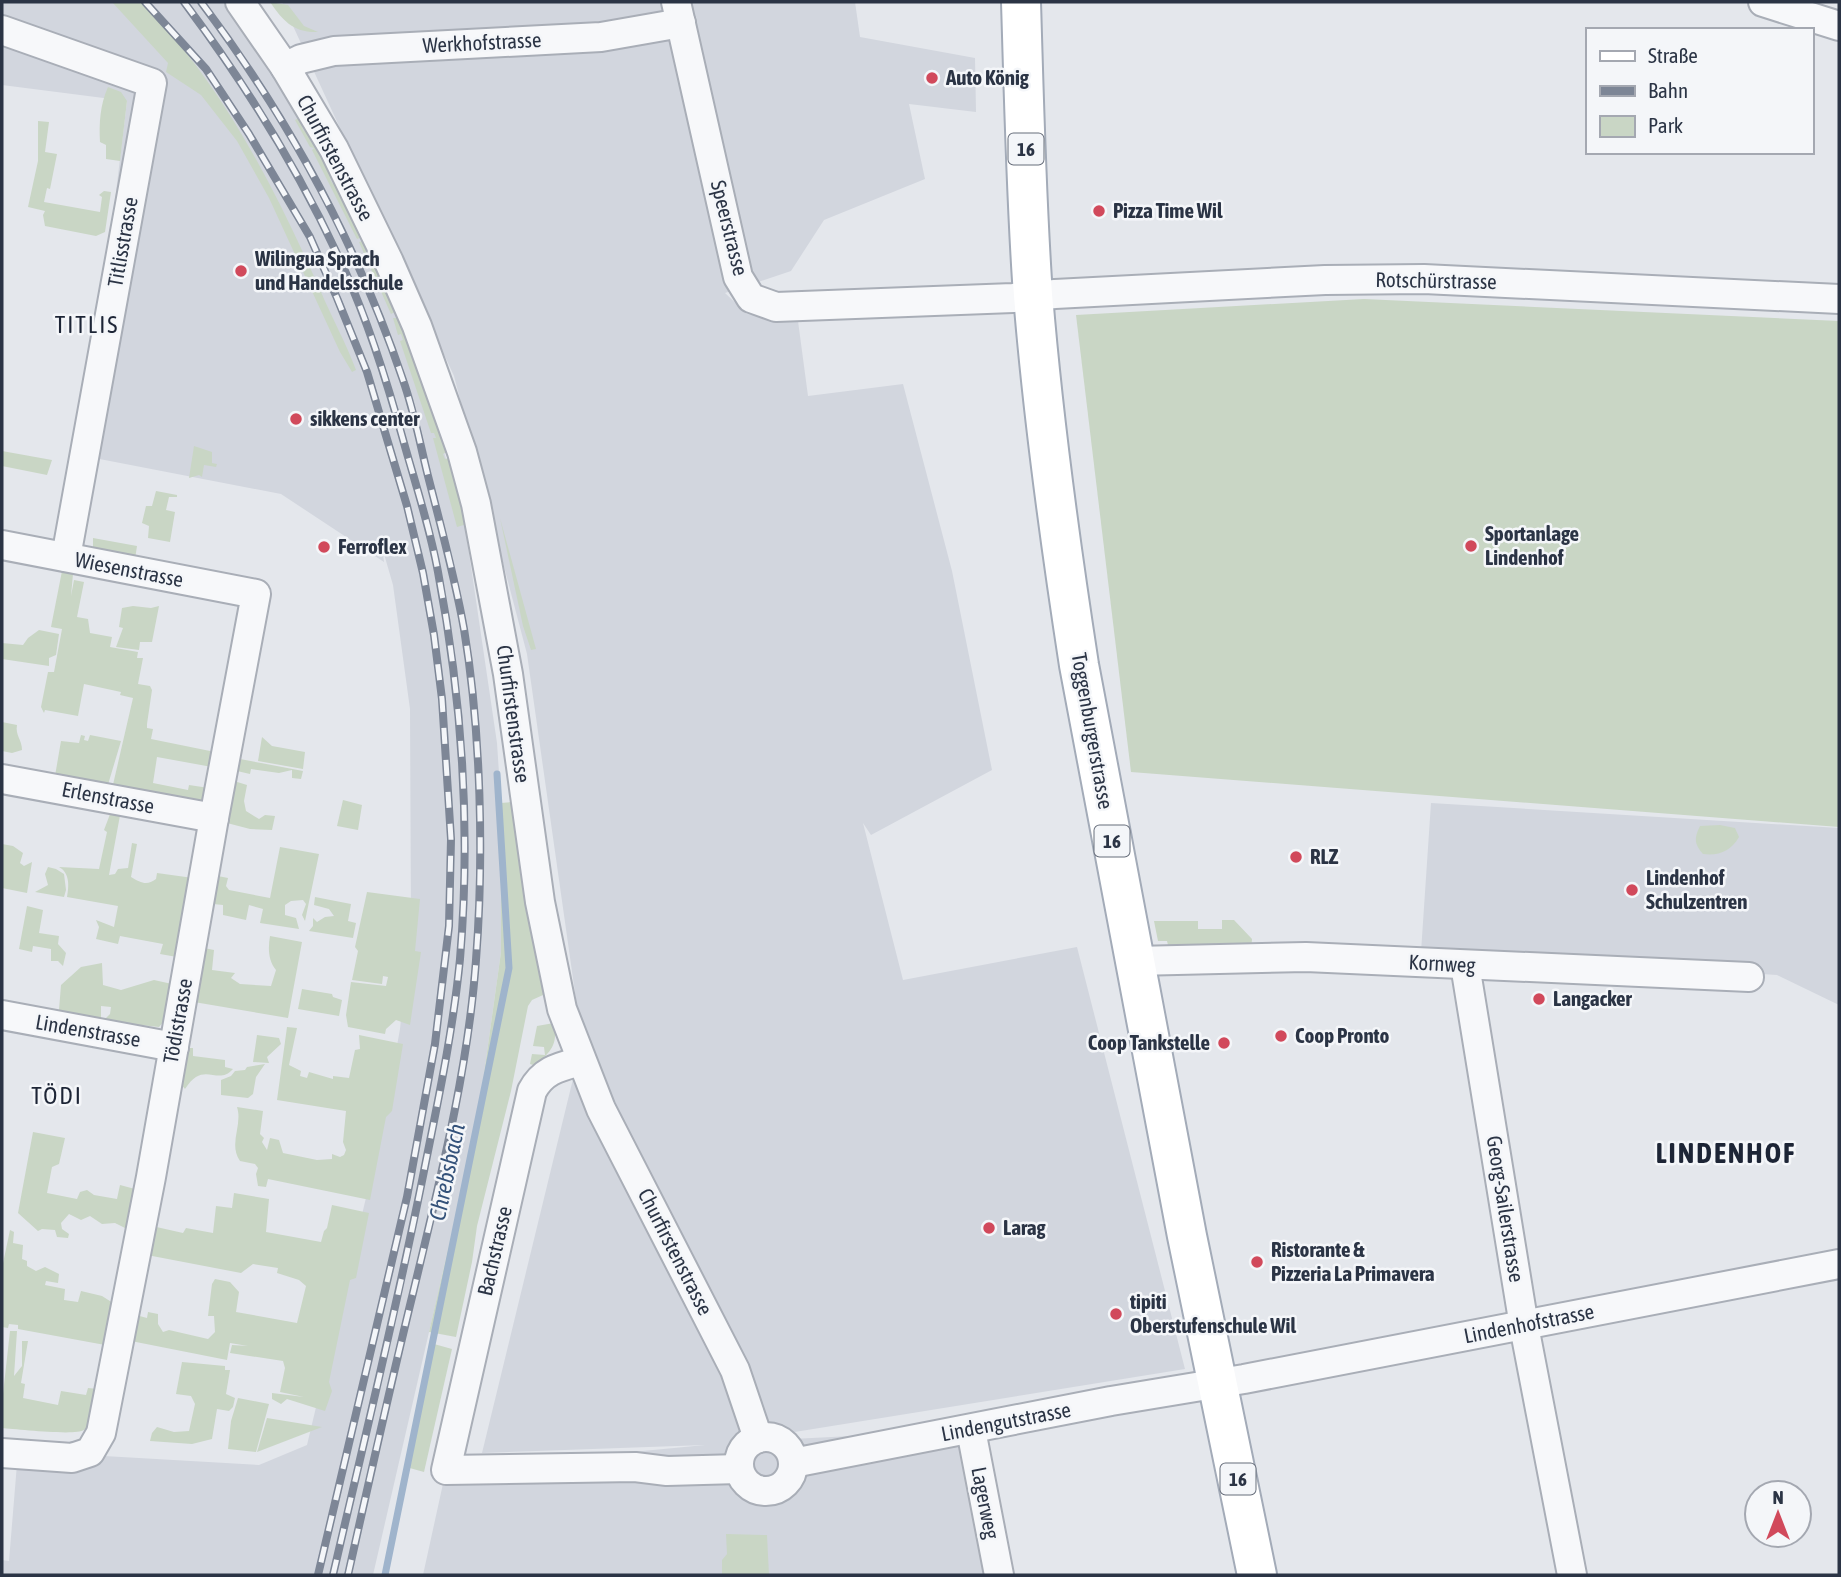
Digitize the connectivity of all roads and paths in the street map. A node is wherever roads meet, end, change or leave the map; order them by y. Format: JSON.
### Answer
{"nodes":[{"id":1,"x":240,"y":2,"type":"edge"},
{"id":2,"x":1021,"y":2,"type":"edge"},
{"id":3,"x":1763,"y":2,"type":"edge"},
{"id":4,"x":679,"y":13,"type":"edge"},
{"id":5,"x":1839,"y":26,"type":"edge"},
{"id":6,"x":2,"y":30,"type":"edge"},
{"id":7,"x":285,"y":67,"type":"junction"},
{"id":8,"x":1033,"y":296,"type":"junction"},
{"id":9,"x":1839,"y":299,"type":"edge"},
{"id":10,"x":2,"y":545,"type":"edge"},
{"id":11,"x":66,"y":557,"type":"junction"},
{"id":12,"x":257,"y":594,"type":"joint"},
{"id":13,"x":2,"y":779,"type":"edge"},
{"id":14,"x":214,"y":818,"type":"junction"},
{"id":15,"x":1135,"y":961,"type":"junction"},
{"id":16,"x":1465,"y":965,"type":"junction"},
{"id":17,"x":1749,"y":977,"type":"dead end"},
{"id":18,"x":2,"y":1016,"type":"edge"},
{"id":19,"x":174,"y":1047,"type":"junction"},
{"id":20,"x":580,"y":1061,"type":"junction"},
{"id":21,"x":1839,"y":1264,"type":"edge"},
{"id":22,"x":1524,"y":1326,"type":"junction"},
{"id":23,"x":1219,"y":1382,"type":"junction"},
{"id":24,"x":971,"y":1430,"type":"junction"},
{"id":25,"x":758,"y":1438,"type":"junction"},
{"id":26,"x":2,"y":1453,"type":"edge"},
{"id":27,"x":793,"y":1464,"type":"junction"},
{"id":28,"x":739,"y":1469,"type":"junction"},
{"id":29,"x":999,"y":1575,"type":"edge"},
{"id":30,"x":1257,"y":1575,"type":"edge"},
{"id":31,"x":1572,"y":1575,"type":"edge"}],
"edges":[{"from":1,"to":7,"type":"street","name":"Churfirstenstrasse"},
{"from":2,"to":8,"type":"main road","name":"Toggenburgerstrasse","number":"16"},
{"from":3,"to":5,"type":"street"},
{"from":4,"to":7,"type":"street","name":"Werkhofstrasse"},
{"from":4,"to":8,"type":"street","name":"Speerstrasse"},
{"from":6,"to":11,"type":"street","name":"Titlisstrasse"},
{"from":7,"to":20,"type":"street","name":"Churfirstenstrasse"},
{"from":8,"to":9,"type":"street","name":"Rotschürstrasse"},
{"from":8,"to":15,"type":"main road","name":"Toggenburgerstrasse","number":"16"},
{"from":10,"to":11,"type":"street","name":"Wiesenstrasse"},
{"from":11,"to":12,"type":"street","name":"Wiesenstrasse"},
{"from":12,"to":14,"type":"street","name":"Tödistrasse"},
{"from":13,"to":14,"type":"street","name":"Erlenstrasse"},
{"from":14,"to":19,"type":"street","name":"Tödistrasse"},
{"from":15,"to":16,"type":"street","name":"Kornweg"},
{"from":15,"to":23,"type":"main road","name":"Toggenburgerstrasse","number":"16"},
{"from":16,"to":17,"type":"street","name":"Kornweg"},
{"from":16,"to":22,"type":"street","name":"Georg-Sailerstrasse"},
{"from":18,"to":19,"type":"street","name":"Lindenstrasse"},
{"from":19,"to":26,"type":"street","name":"Tödistrasse"},
{"from":20,"to":25,"type":"street","name":"Churfirstenstrasse"},
{"from":20,"to":28,"type":"street","name":"Bachstrasse"},
{"from":21,"to":22,"type":"street","name":"Lindenhofstrasse"},
{"from":22,"to":23,"type":"street","name":"Lindenhofstrasse"},
{"from":22,"to":31,"type":"street","name":"Georg-Sailerstrasse"},
{"from":23,"to":24,"type":"street","name":"Lindengutstrasse"},
{"from":23,"to":30,"type":"main road","name":"Toggenburgerstrasse","number":"16"},
{"from":24,"to":27,"type":"street","name":"Lindengutstrasse"},
{"from":24,"to":29,"type":"street","name":"Lagerweg"},
{"from":25,"to":27,"type":"street"},
{"from":25,"to":28,"type":"street"},
{"from":27,"to":28,"type":"street"}]}
